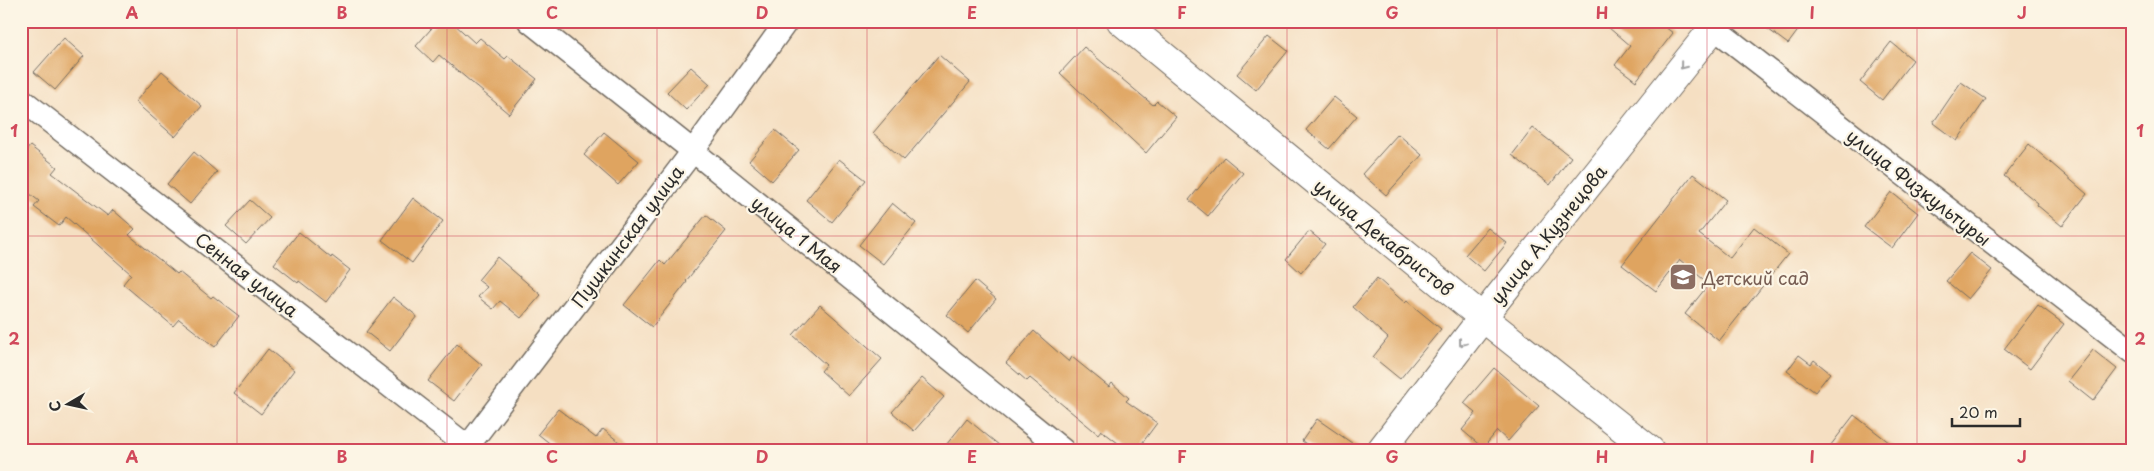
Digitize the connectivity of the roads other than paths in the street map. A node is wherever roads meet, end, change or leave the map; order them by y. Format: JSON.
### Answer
{"nodes":[{"id":1,"x":529,"y":21,"type":"edge"},
{"id":2,"x":787,"y":21,"type":"edge"},
{"id":3,"x":1121,"y":21,"type":"edge"},
{"id":4,"x":1713,"y":23,"type":"edge"},
{"id":5,"x":21,"y":99,"type":"edge"},
{"id":6,"x":693,"y":150,"type":"junction"},
{"id":7,"x":1482,"y":317,"type":"junction"},
{"id":8,"x":2133,"y":352,"type":"edge"},
{"id":9,"x":468,"y":449,"type":"edge"},
{"id":10,"x":1063,"y":450,"type":"edge"},
{"id":11,"x":1381,"y":450,"type":"edge"},
{"id":12,"x":1650,"y":450,"type":"edge"}],
"edges":[{"from":1,"to":6,"type":"street","name":"улица 1 Мая"},
{"from":2,"to":6,"type":"street","name":"Пушкинская улица"},
{"from":3,"to":7,"type":"main road","name":"улица Декабристов"},
{"from":4,"to":7,"type":"main road","name":"улица А.Кузнецова","one_way":true},
{"from":4,"to":8,"type":"street","name":"улица Физкультуры"},
{"from":5,"to":9,"type":"street","name":"Сенная улица"},
{"from":6,"to":9,"type":"street","name":"Пушкинская улица"},
{"from":6,"to":10,"type":"street","name":"улица 1 Мая"},
{"from":7,"to":11,"type":"main road","name":"улица А.Кузнецова","one_way":true},
{"from":7,"to":12,"type":"main road","name":"улица Декабристов"}]}
